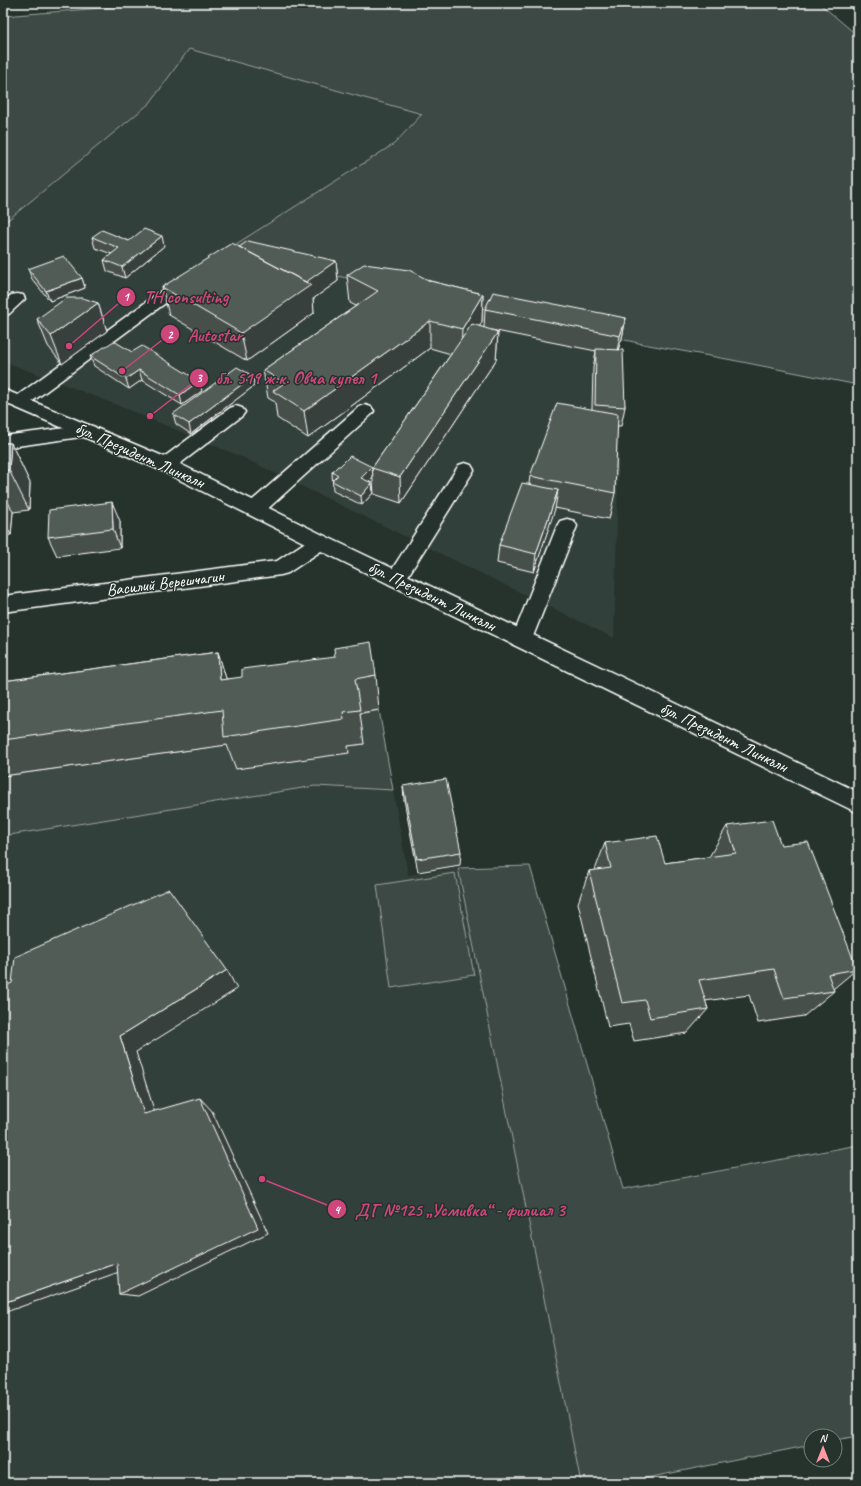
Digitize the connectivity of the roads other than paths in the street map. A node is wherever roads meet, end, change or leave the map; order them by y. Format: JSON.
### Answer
{"nodes":[{"id":1,"x":199,"y":272,"type":"edge"},
{"id":2,"x":17,"y":299,"type":"dead end"},
{"id":3,"x":3,"y":310,"type":"edge"},
{"id":4,"x":11,"y":399,"type":"edge"},
{"id":5,"x":365,"y":411,"type":"dead end"},
{"id":6,"x":236,"y":412,"type":"dead end"},
{"id":7,"x":89,"y":431,"type":"junction"},
{"id":8,"x":3,"y":442,"type":"edge"},
{"id":9,"x":166,"y":465,"type":"junction"},
{"id":10,"x":465,"y":470,"type":"dead end"},
{"id":11,"x":255,"y":509,"type":"junction"},
{"id":12,"x":567,"y":526,"type":"dead end"},
{"id":13,"x":320,"y":542,"type":"junction"},
{"id":14,"x":396,"y":579,"type":"junction"},
{"id":15,"x":3,"y":604,"type":"edge"},
{"id":16,"x":522,"y":639,"type":"junction"},
{"id":17,"x":858,"y":803,"type":"edge"}],
"edges":[{"from":1,"to":4,"type":"street"},
{"from":2,"to":3,"type":"street"},
{"from":4,"to":7,"type":"street","name":"бул. Президент Линкълн"},
{"from":5,"to":11,"type":"street"},
{"from":6,"to":9,"type":"street"},
{"from":7,"to":8,"type":"street"},
{"from":7,"to":9,"type":"street","name":"бул. Президент Линкълн"},
{"from":9,"to":11,"type":"street","name":"бул. Президент Линкълн"},
{"from":10,"to":14,"type":"street"},
{"from":11,"to":13,"type":"street","name":"бул. Президент Линкълн"},
{"from":12,"to":16,"type":"street"},
{"from":13,"to":14,"type":"street","name":"бул. Президент Линкълн"},
{"from":13,"to":15,"type":"street","name":"Василий Верешчагин"},
{"from":14,"to":16,"type":"street","name":"бул. Президент Линкълн"},
{"from":16,"to":17,"type":"street","name":"бул. Президент Линкълн"}]}
